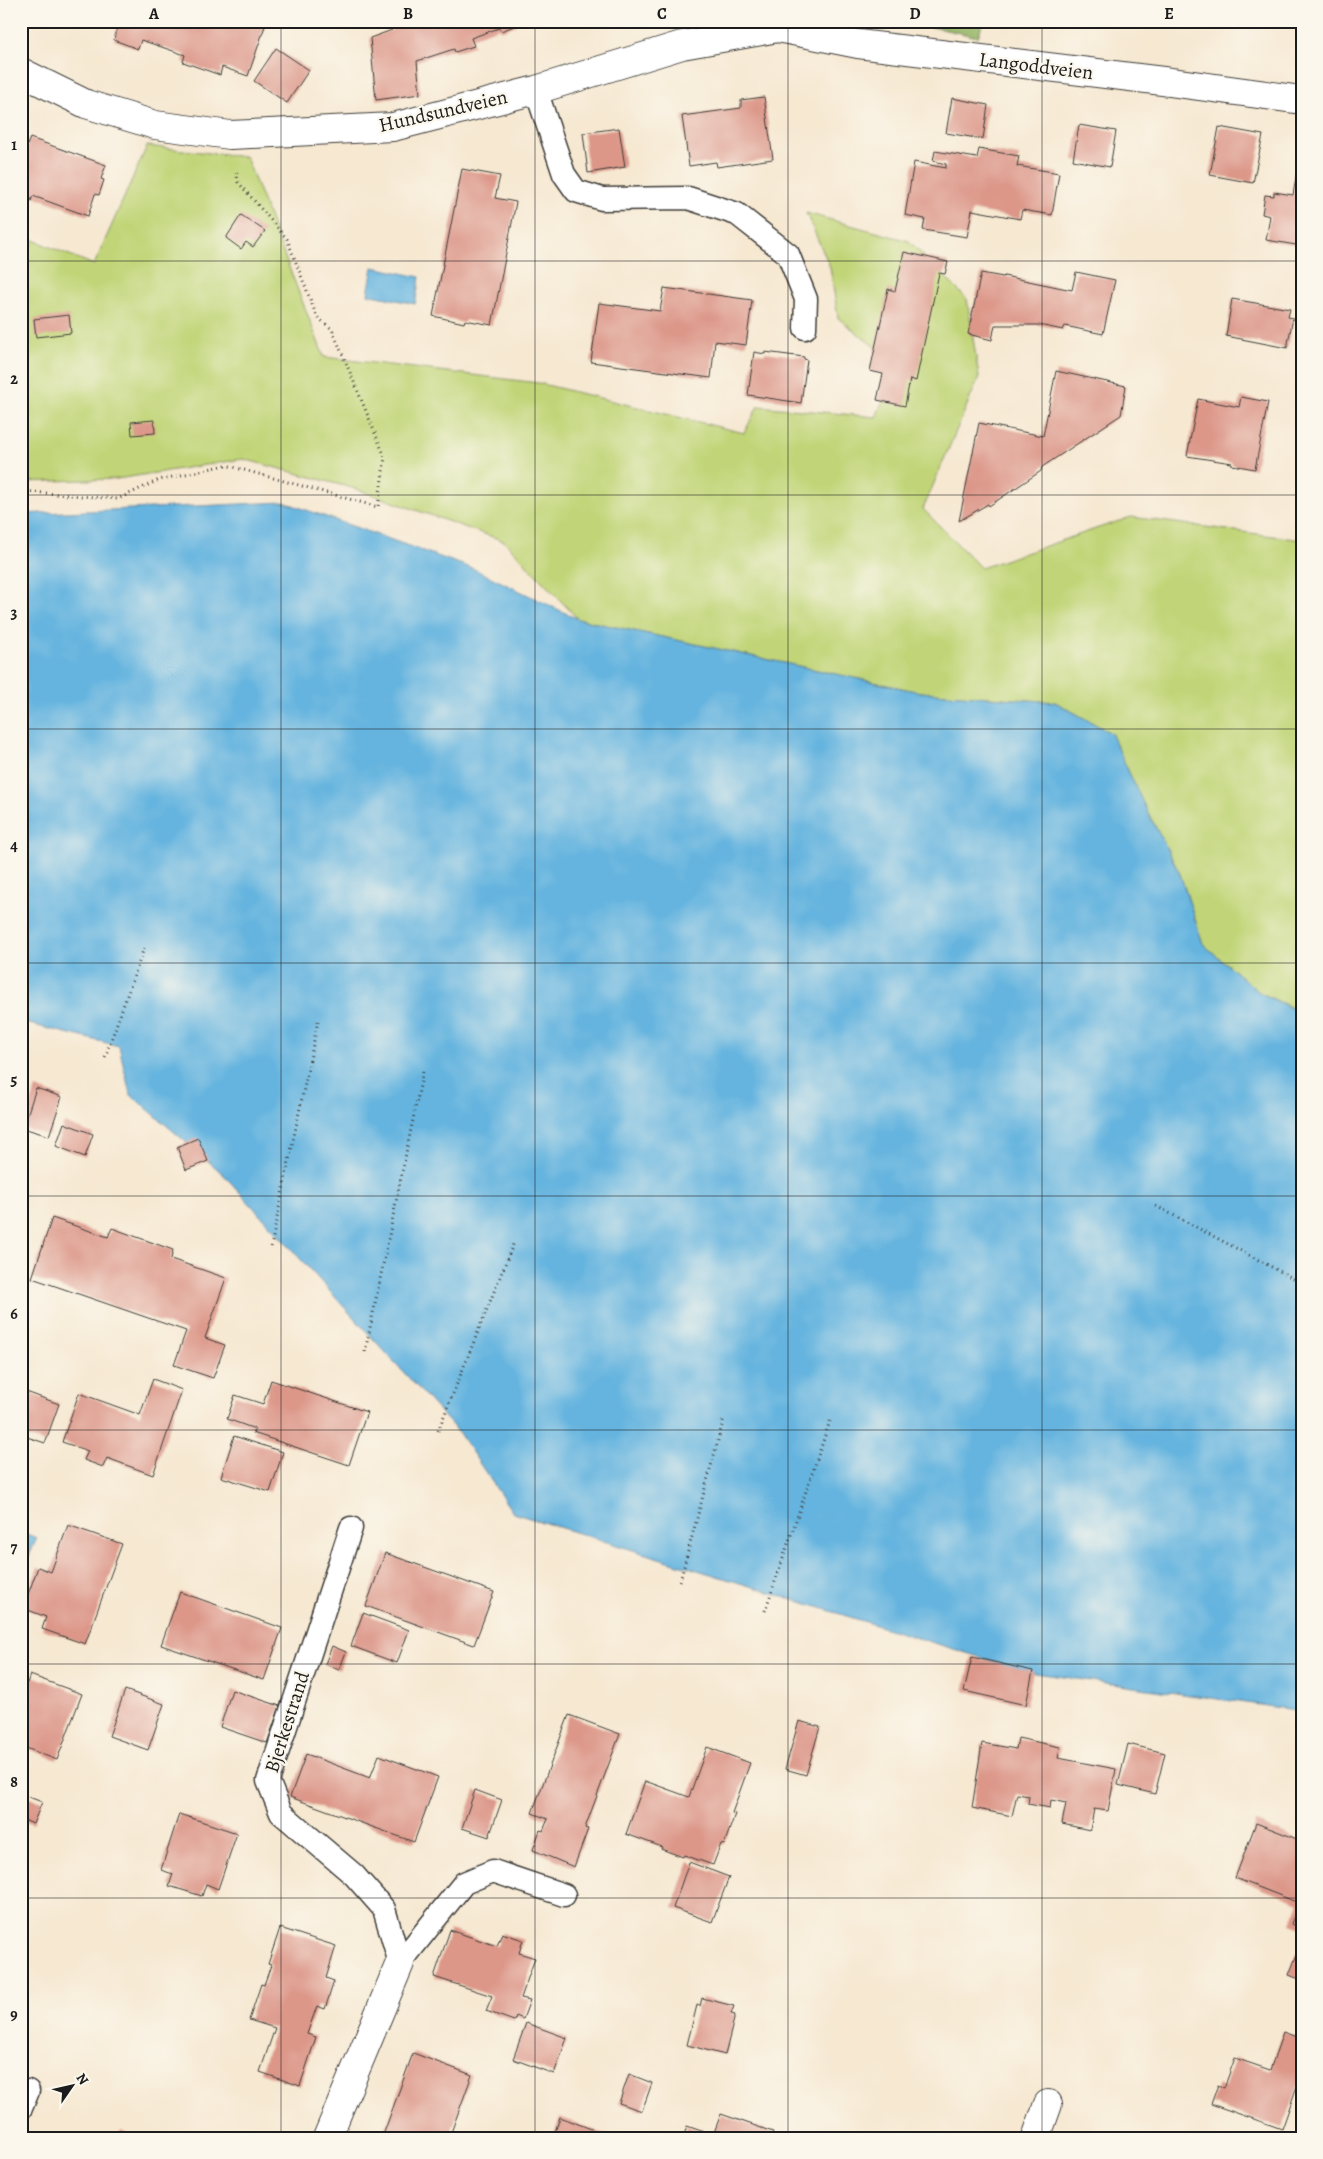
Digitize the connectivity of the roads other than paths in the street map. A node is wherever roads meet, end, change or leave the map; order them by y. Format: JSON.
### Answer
{"nodes":[{"id":1,"x":777,"y":24,"type":"edge"},
{"id":2,"x":21,"y":72,"type":"edge"},
{"id":3,"x":536,"y":90,"type":"junction"},
{"id":4,"x":1302,"y":100,"type":"edge"},
{"id":5,"x":806,"y":328,"type":"dead end"},
{"id":6,"x":351,"y":1528,"type":"dead end"},
{"id":7,"x":564,"y":1895,"type":"dead end"},
{"id":8,"x":400,"y":1963,"type":"junction"},
{"id":9,"x":1048,"y":2104,"type":"dead end"},
{"id":10,"x":327,"y":2138,"type":"edge"},
{"id":11,"x":1036,"y":2138,"type":"edge"}],
"edges":[{"from":1,"to":3,"type":"street","name":"Hundsundveien"},
{"from":1,"to":4,"type":"street","name":"Langoddveien"},
{"from":2,"to":3,"type":"street","name":"Hundsundveien"},
{"from":3,"to":5,"type":"lane"},
{"from":6,"to":8,"type":"lane","name":"Bjerkestrand"},
{"from":7,"to":8,"type":"lane"},
{"from":8,"to":10,"type":"street"},
{"from":9,"to":11,"type":"street"}]}
